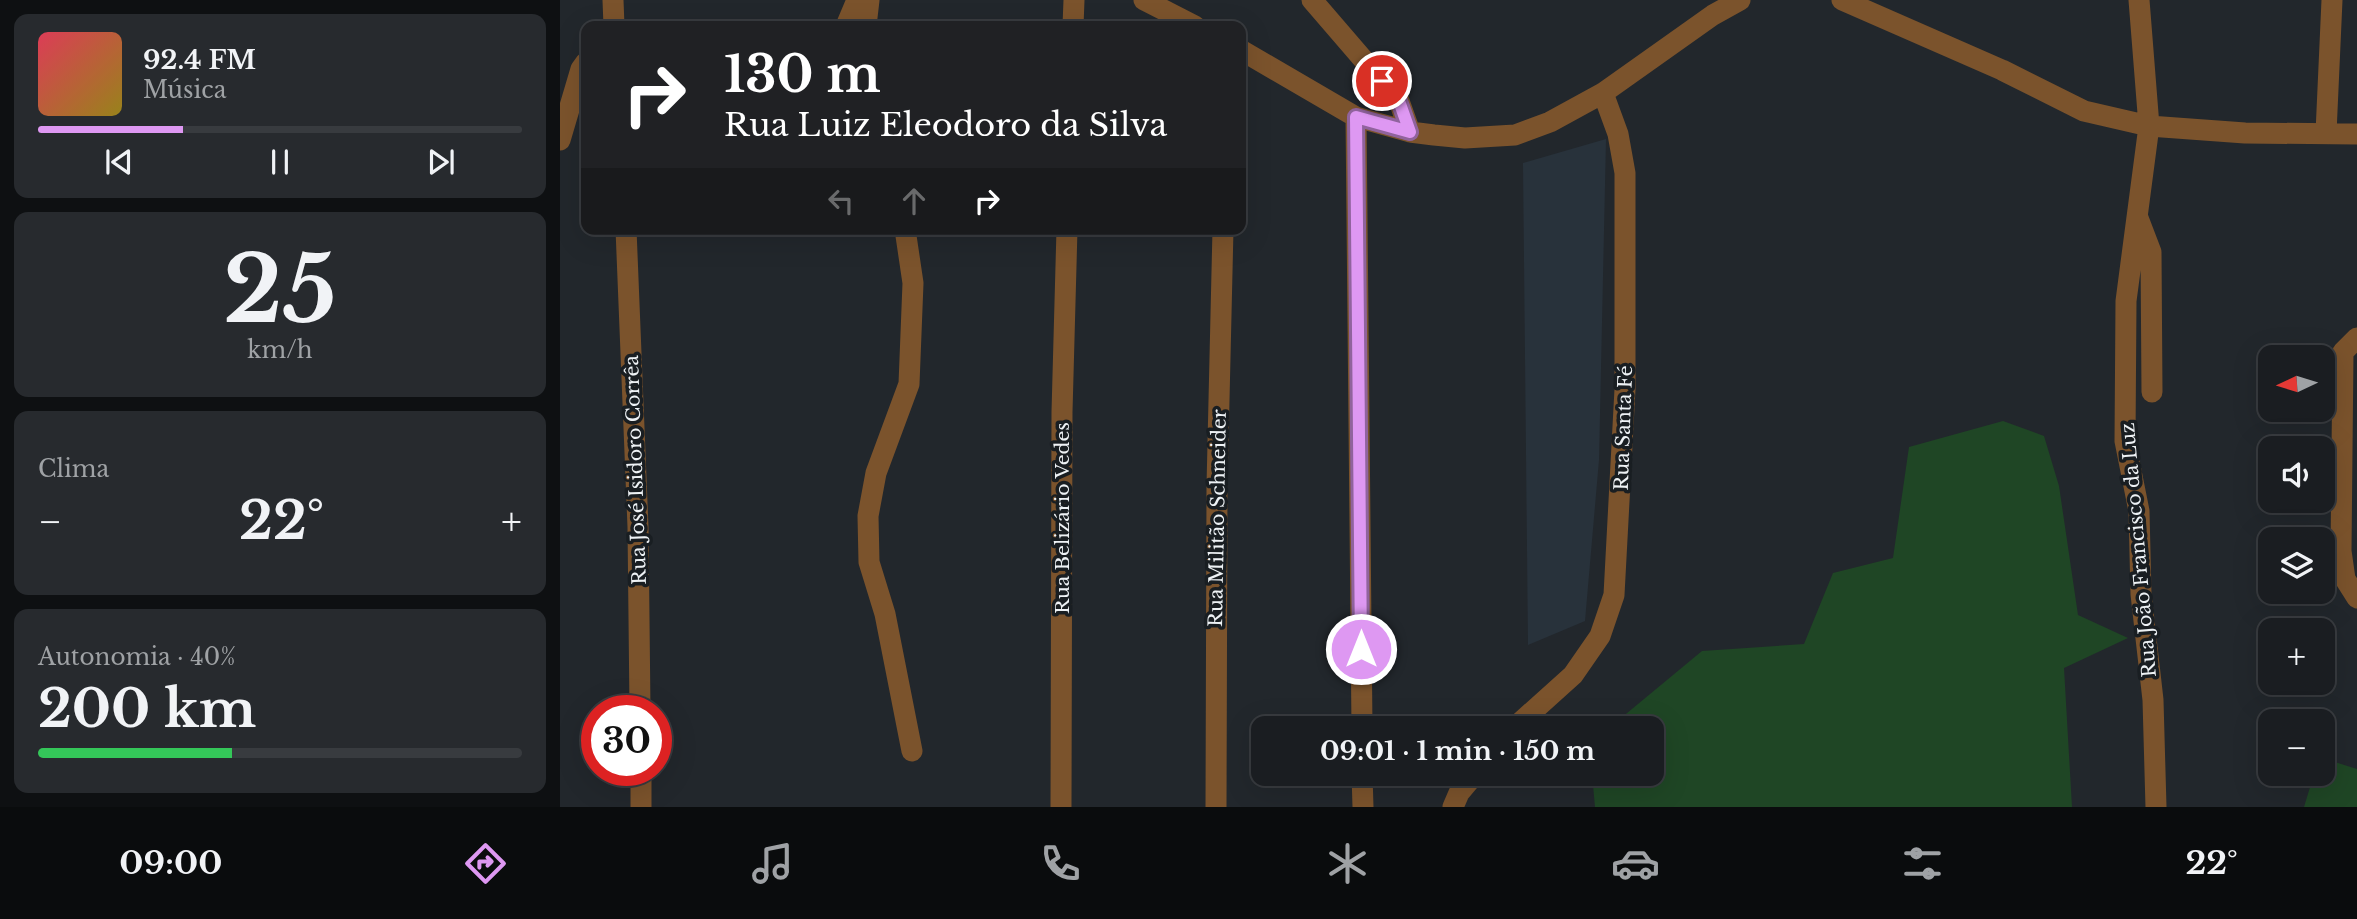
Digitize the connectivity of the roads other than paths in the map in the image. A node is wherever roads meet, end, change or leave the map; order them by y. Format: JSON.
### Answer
{"nodes":[{"id":1,"x":857,"y":0,"type":"edge"},
{"id":2,"x":869,"y":0,"type":"edge"},
{"id":3,"x":1074,"y":0,"type":"edge"},
{"id":4,"x":1144,"y":0,"type":"edge"},
{"id":5,"x":1312,"y":0,"type":"edge"},
{"id":6,"x":1740,"y":0,"type":"edge"},
{"id":7,"x":1842,"y":0,"type":"edge"},
{"id":8,"x":2139,"y":0,"type":"edge"},
{"id":9,"x":2332,"y":0,"type":"edge"},
{"id":10,"x":848,"y":21,"type":"edge"},
{"id":11,"x":867,"y":21,"type":"edge"},
{"id":12,"x":1073,"y":21,"type":"edge"},
{"id":13,"x":1185,"y":21,"type":"edge"},
{"id":14,"x":1246,"y":53,"type":"edge"},
{"id":15,"x":581,"y":69,"type":"edge"},
{"id":16,"x":1602,"y":93,"type":"junction"},
{"id":17,"x":1356,"y":117,"type":"junction"},
{"id":18,"x":2149,"y":126,"type":"junction"},
{"id":19,"x":1410,"y":132,"type":"junction"},
{"id":20,"x":2326,"y":133,"type":"junction"},
{"id":21,"x":2357,"y":134,"type":"edge"},
{"id":22,"x":560,"y":140,"type":"edge"},
{"id":23,"x":2136,"y":214,"type":"junction"},
{"id":24,"x":626,"y":235,"type":"edge"},
{"id":25,"x":906,"y":235,"type":"edge"},
{"id":26,"x":1067,"y":235,"type":"edge"},
{"id":27,"x":1223,"y":235,"type":"edge"},
{"id":28,"x":2357,"y":338,"type":"edge"},
{"id":29,"x":2152,"y":392,"type":"dead end"},
{"id":30,"x":2357,"y":598,"type":"edge"},
{"id":31,"x":640,"y":695,"type":"edge"},
{"id":32,"x":1362,"y":716,"type":"edge"},
{"id":33,"x":1527,"y":716,"type":"edge"},
{"id":34,"x":912,"y":751,"type":"dead end"},
{"id":35,"x":641,"y":786,"type":"edge"},
{"id":36,"x":1362,"y":786,"type":"edge"},
{"id":37,"x":1465,"y":786,"type":"edge"},
{"id":38,"x":641,"y":807,"type":"edge"},
{"id":39,"x":1061,"y":807,"type":"edge"},
{"id":40,"x":1216,"y":807,"type":"edge"},
{"id":41,"x":1363,"y":807,"type":"edge"},
{"id":42,"x":1453,"y":807,"type":"edge"},
{"id":43,"x":2156,"y":807,"type":"edge"}],
"edges":[{"from":1,"to":10,"type":"street"},
{"from":2,"to":11,"type":"street"},
{"from":3,"to":12,"type":"street"},
{"from":4,"to":13,"type":"street"},
{"from":5,"to":19,"type":"street"},
{"from":6,"to":16,"type":"street"},
{"from":7,"to":18,"type":"street"},
{"from":8,"to":18,"type":"street","name":"Rua João Francisco da Luz"},
{"from":9,"to":20,"type":"street"},
{"from":14,"to":17,"type":"street"},
{"from":15,"to":22,"type":"street"},
{"from":16,"to":19,"type":"street"},
{"from":16,"to":33,"type":"street","name":"Rua Santa Fé"},
{"from":17,"to":19,"type":"street"},
{"from":17,"to":32,"type":"street"},
{"from":18,"to":20,"type":"street"},
{"from":18,"to":23,"type":"street","name":"Rua João Francisco da Luz"},
{"from":20,"to":21,"type":"street"},
{"from":23,"to":29,"type":"street"},
{"from":23,"to":43,"type":"street","name":"Rua João Francisco da Luz"},
{"from":24,"to":31,"type":"street","name":"Rua José Isidoro Corrêa"},
{"from":25,"to":34,"type":"street"},
{"from":26,"to":39,"type":"street","name":"Rua Belizário Vedes"},
{"from":27,"to":40,"type":"street","name":"Rua Militão Schneider"},
{"from":28,"to":30,"type":"street"},
{"from":35,"to":38,"type":"street"},
{"from":36,"to":41,"type":"street"},
{"from":37,"to":42,"type":"street"}]}
